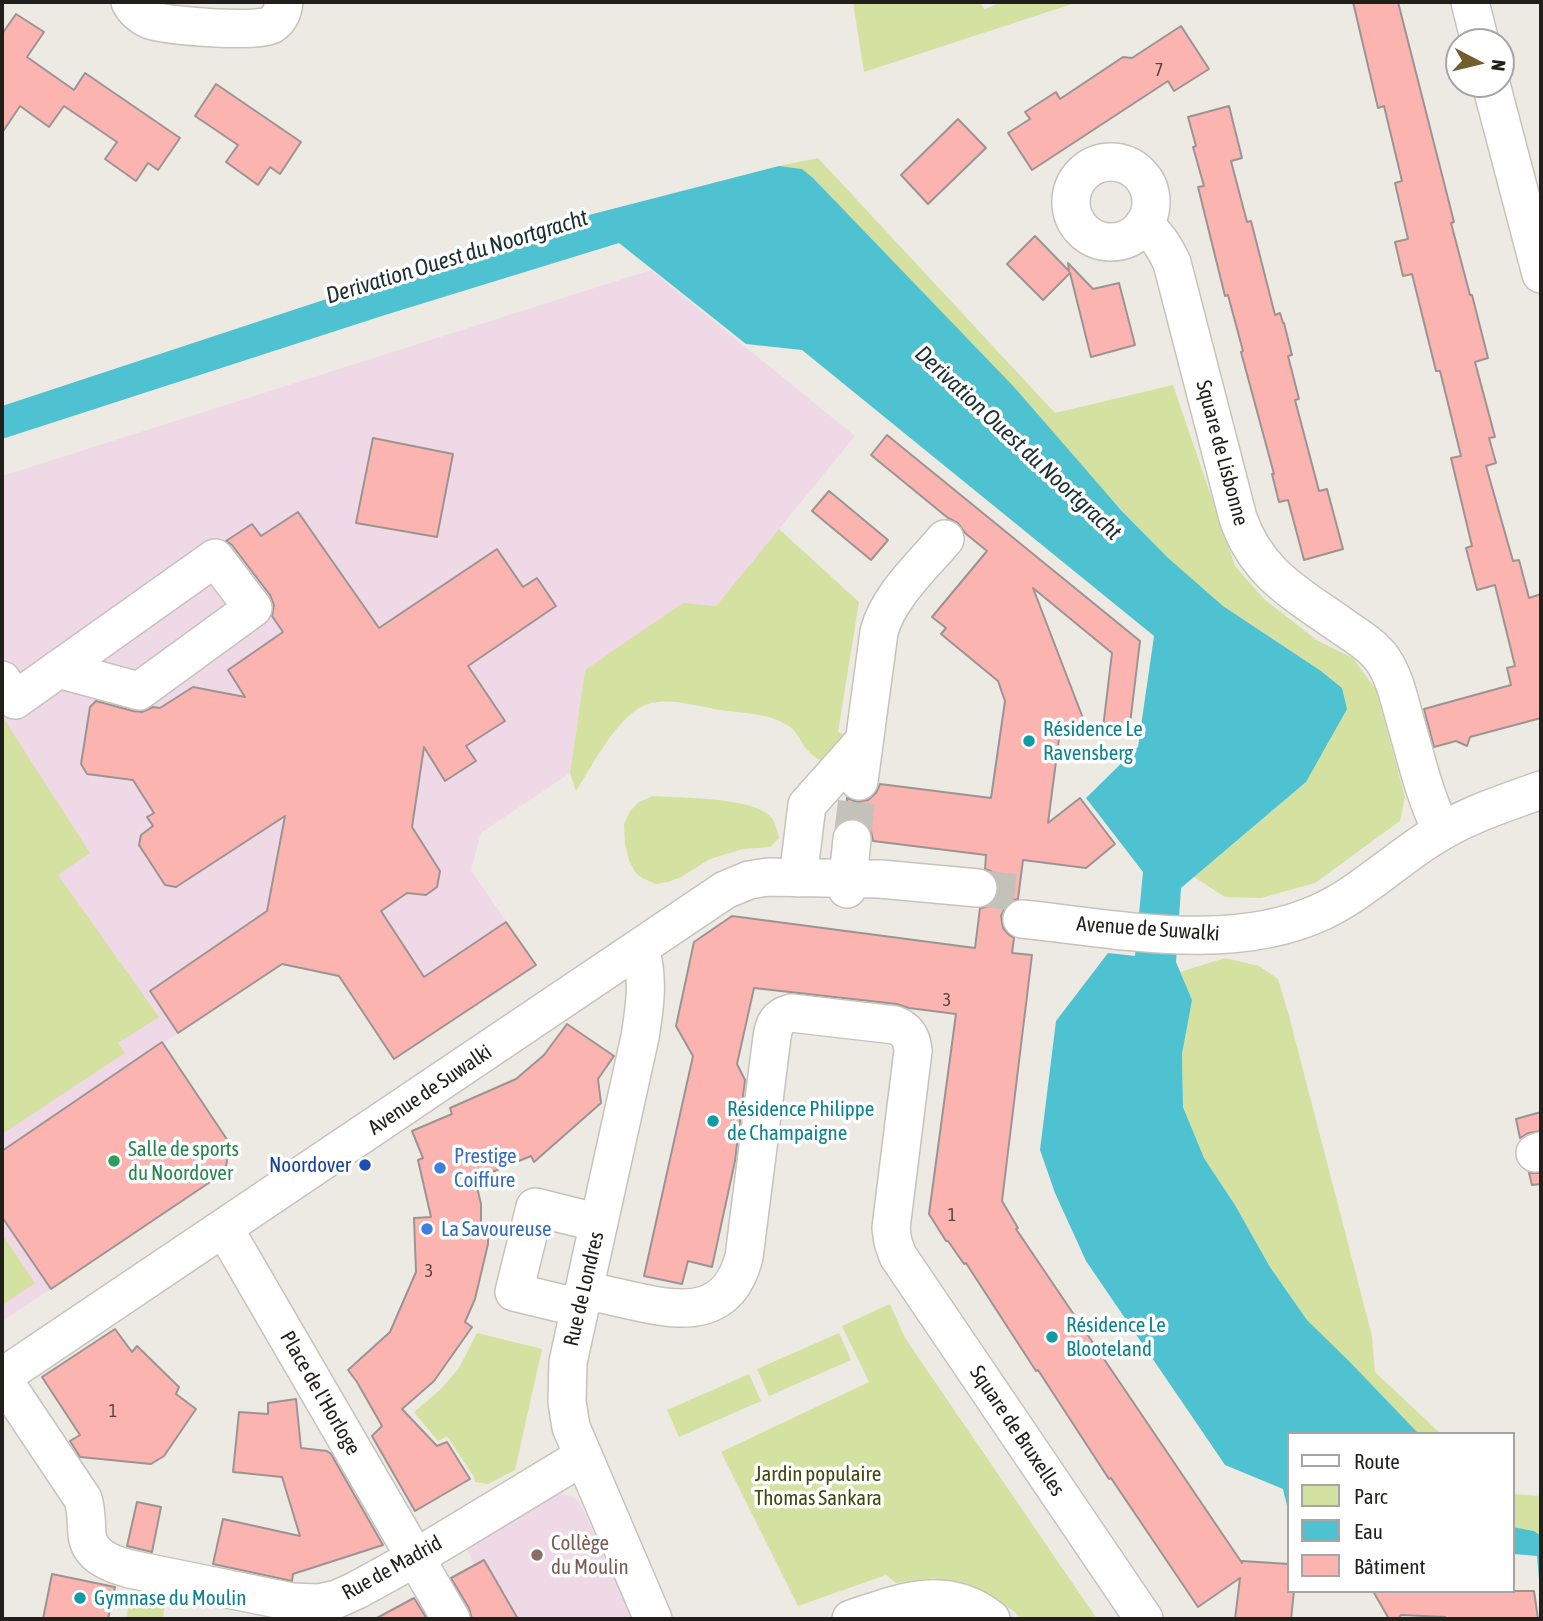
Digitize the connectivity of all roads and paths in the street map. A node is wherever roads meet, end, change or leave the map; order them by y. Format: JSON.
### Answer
{"nodes":[{"id":1,"x":130,"y":2,"type":"edge"},
{"id":2,"x":284,"y":2,"type":"edge"},
{"id":3,"x":1470,"y":2,"type":"edge"},
{"id":4,"x":1476,"y":28,"type":"edge"},
{"id":5,"x":1495,"y":98,"type":"edge"},
{"id":6,"x":1144,"y":224,"type":"dead end"},
{"id":7,"x":1541,"y":274,"type":"edge"},
{"id":8,"x":945,"y":540,"type":"dead end"},
{"id":9,"x":58,"y":669,"type":"junction"},
{"id":10,"x":2,"y":680,"type":"edge"},
{"id":11,"x":864,"y":740,"type":"junction"},
{"id":12,"x":859,"y":781,"type":"tunnel mouth"},
{"id":13,"x":1541,"y":790,"type":"edge"},
{"id":14,"x":1541,"y":803,"type":"edge"},
{"id":15,"x":1490,"y":809,"type":"junction"},
{"id":16,"x":1442,"y":831,"type":"junction"},
{"id":17,"x":852,"y":839,"type":"tunnel mouth"},
{"id":18,"x":799,"y":878,"type":"junction"},
{"id":19,"x":848,"y":884,"type":"junction"},
{"id":20,"x":976,"y":901,"type":"tunnel mouth"},
{"id":21,"x":1025,"y":907,"type":"tunnel mouth"},
{"id":22,"x":640,"y":948,"type":"junction"},
{"id":23,"x":599,"y":1223,"type":"junction"},
{"id":24,"x":224,"y":1228,"type":"junction"},
{"id":25,"x":582,"y":1299,"type":"junction"},
{"id":26,"x":2,"y":1378,"type":"edge"},
{"id":27,"x":582,"y":1457,"type":"junction"},
{"id":28,"x":415,"y":1558,"type":"junction"},
{"id":29,"x":451,"y":1619,"type":"edge"},
{"id":30,"x":653,"y":1619,"type":"edge"},
{"id":31,"x":851,"y":1619,"type":"edge"},
{"id":32,"x":991,"y":1619,"type":"edge"},
{"id":33,"x":1144,"y":1619,"type":"edge"}],
"edges":[{"from":1,"to":2,"type":"street"},
{"from":3,"to":4,"type":"street"},
{"from":5,"to":7,"type":"street"},
{"from":6,"to":16,"type":"street","name":"Square de Lisbonne"},
{"from":8,"to":11,"type":"street"},
{"from":9,"to":9,"type":"street"},
{"from":9,"to":10,"type":"street"},
{"from":11,"to":12,"type":"street"},
{"from":11,"to":18,"type":"street"},
{"from":13,"to":15,"type":"street","name":"Avenue de Suwalki"},
{"from":14,"to":15,"type":"street","name":"Avenue de Suwalki"},
{"from":15,"to":16,"type":"street","name":"Avenue de Suwalki"},
{"from":16,"to":21,"type":"street","name":"Avenue de Suwalki"},
{"from":17,"to":19,"type":"street"},
{"from":18,"to":19,"type":"street","name":"Avenue de Suwalki"},
{"from":18,"to":22,"type":"street","name":"Avenue de Suwalki"},
{"from":19,"to":20,"type":"street","name":"Avenue de Suwalki"},
{"from":22,"to":23,"type":"street","name":"Rue de Londres"},
{"from":22,"to":24,"type":"street","name":"Avenue de Suwalki"},
{"from":23,"to":25,"type":"street","name":"Rue de Londres"},
{"from":23,"to":25,"type":"street"},
{"from":24,"to":26,"type":"street","name":"Avenue de Suwalki"},
{"from":24,"to":28,"type":"street","name":"Place de l'Horloge"},
{"from":25,"to":27,"type":"street","name":"Rue de Londres"},
{"from":25,"to":33,"type":"street","name":"Square de Bruxelles"},
{"from":26,"to":28,"type":"street","name":"Rue de Madrid"},
{"from":27,"to":28,"type":"street","name":"Rue de Madrid"},
{"from":27,"to":30,"type":"street","name":"Rue de Londres"},
{"from":28,"to":29,"type":"street","name":"Place de l'Horloge"},
{"from":31,"to":32,"type":"street"}]}
